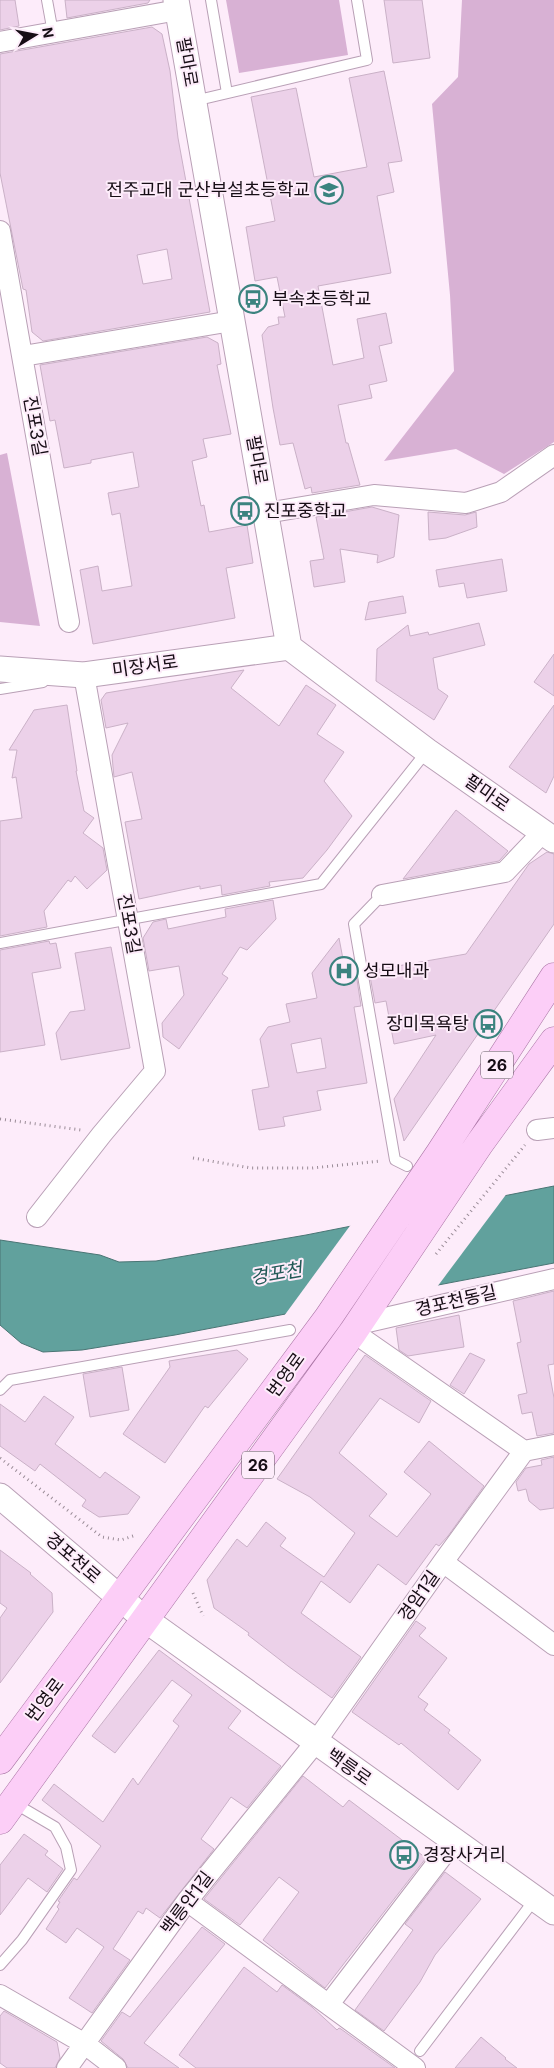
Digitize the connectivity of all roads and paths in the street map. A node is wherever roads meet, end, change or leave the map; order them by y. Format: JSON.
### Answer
{"nodes":[{"id":1,"x":47,"y":0,"type":"edge"},
{"id":2,"x":212,"y":0,"type":"edge"},
{"id":3,"x":357,"y":0,"type":"edge"},
{"id":4,"x":177,"y":5,"type":"edge"},
{"id":5,"x":53,"y":33,"type":"junction"},
{"id":6,"x":0,"y":42,"type":"edge"},
{"id":7,"x":227,"y":93,"type":"junction"},
{"id":8,"x":194,"y":101,"type":"junction"},
{"id":9,"x":0,"y":231,"type":"edge"},
{"id":10,"x":232,"y":321,"type":"junction"},
{"id":11,"x":23,"y":356,"type":"junction"},
{"id":12,"x":554,"y":455,"type":"edge"},
{"id":13,"x":266,"y":513,"type":"junction"},
{"id":14,"x":69,"y":622,"type":"dead end"},
{"id":15,"x":290,"y":647,"type":"junction"},
{"id":16,"x":0,"y":669,"type":"edge"},
{"id":17,"x":84,"y":674,"type":"junction"},
{"id":18,"x":0,"y":689,"type":"edge"},
{"id":19,"x":427,"y":751,"type":"junction"},
{"id":20,"x":548,"y":836,"type":"edge"},
{"id":21,"x":382,"y":895,"type":"joint"},
{"id":22,"x":128,"y":918,"type":"junction"},
{"id":23,"x":0,"y":943,"type":"edge"},
{"id":24,"x":554,"y":977,"type":"edge"},
{"id":25,"x":554,"y":1041,"type":"edge"},
{"id":26,"x":0,"y":1118,"type":"edge"},
{"id":27,"x":545,"y":1129,"type":"edge"},
{"id":28,"x":102,"y":1134,"type":"junction"},
{"id":29,"x":193,"y":1158,"type":"dead end"},
{"id":30,"x":395,"y":1160,"type":"junction"},
{"id":31,"x":407,"y":1166,"type":"dead end"},
{"id":32,"x":37,"y":1217,"type":"dead end"},
{"id":33,"x":433,"y":1258,"type":"dead end"},
{"id":34,"x":554,"y":1279,"type":"edge"},
{"id":35,"x":360,"y":1322,"type":"junction"},
{"id":36,"x":290,"y":1330,"type":"dead end"},
{"id":37,"x":0,"y":1390,"type":"edge"},
{"id":38,"x":554,"y":1445,"type":"edge"},
{"id":39,"x":524,"y":1451,"type":"junction"},
{"id":40,"x":0,"y":1458,"type":"edge"},
{"id":41,"x":0,"y":1496,"type":"edge"},
{"id":42,"x":139,"y":1534,"type":"dead end"},
{"id":43,"x":443,"y":1562,"type":"junction"},
{"id":44,"x":120,"y":1600,"type":"junction"},
{"id":45,"x":146,"y":1620,"type":"junction"},
{"id":46,"x":554,"y":1645,"type":"edge"},
{"id":47,"x":52,"y":1691,"type":"junction"},
{"id":48,"x":315,"y":1743,"type":"junction"},
{"id":49,"x":0,"y":1760,"type":"edge"},
{"id":50,"x":42,"y":1761,"type":"junction"},
{"id":51,"x":7,"y":1811,"type":"edge"},
{"id":52,"x":454,"y":1841,"type":"junction"},
{"id":53,"x":187,"y":1901,"type":"junction"},
{"id":54,"x":545,"y":1905,"type":"edge"},
{"id":55,"x":0,"y":1965,"type":"edge"},
{"id":56,"x":0,"y":1995,"type":"edge"},
{"id":57,"x":329,"y":2004,"type":"junction"},
{"id":58,"x":85,"y":2044,"type":"junction"},
{"id":59,"x":417,"y":2060,"type":"edge"},
{"id":60,"x":67,"y":2068,"type":"edge"},
{"id":61,"x":116,"y":2068,"type":"edge"}],
"edges":[{"from":1,"to":5,"type":"lane"},
{"from":2,"to":7,"type":"lane"},
{"from":3,"to":7,"type":"lane"},
{"from":4,"to":5,"type":"street","name":"팔마로"},
{"from":4,"to":8,"type":"street","name":"팔마로"},
{"from":5,"to":6,"type":"street","name":"팔마로"},
{"from":7,"to":8,"type":"lane"},
{"from":8,"to":10,"type":"street","name":"팔마로"},
{"from":9,"to":11,"type":"street","name":"진포3길"},
{"from":10,"to":11,"type":"street"},
{"from":10,"to":13,"type":"street","name":"팔마로"},
{"from":11,"to":14,"type":"street","name":"진포3길"},
{"from":12,"to":13,"type":"street"},
{"from":13,"to":15,"type":"street","name":"팔마로"},
{"from":15,"to":17,"type":"street","name":"미장서로"},
{"from":15,"to":19,"type":"street","name":"팔마로"},
{"from":16,"to":17,"type":"street","name":"미장서로"},
{"from":17,"to":18,"type":"lane"},
{"from":17,"to":22,"type":"street","name":"진포3길"},
{"from":19,"to":20,"type":"street","name":"팔마로"},
{"from":19,"to":22,"type":"lane"},
{"from":20,"to":21,"type":"street"},
{"from":21,"to":30,"type":"lane"},
{"from":22,"to":23,"type":"lane"},
{"from":22,"to":28,"type":"street","name":"진포3길"},
{"from":24,"to":44,"type":"main road","name":"번영로","number":"26"},
{"from":25,"to":35,"type":"main road","name":"번영로","number":"26"},
{"from":26,"to":28,"type":"path"},
{"from":27,"to":33,"type":"path"},
{"from":28,"to":32,"type":"street","name":"진포3길"},
{"from":29,"to":30,"type":"path"},
{"from":30,"to":31,"type":"lane"},
{"from":34,"to":35,"type":"street","name":"경포천동길"},
{"from":35,"to":39,"type":"street"},
{"from":35,"to":45,"type":"main road","name":"번영로","number":"26"},
{"from":36,"to":37,"type":"lane"},
{"from":38,"to":39,"type":"street"},
{"from":39,"to":43,"type":"street","name":"경암1길"},
{"from":40,"to":42,"type":"path"},
{"from":41,"to":44,"type":"street","name":"경포천로"},
{"from":43,"to":46,"type":"street"},
{"from":43,"to":48,"type":"street","name":"경암1길"},
{"from":44,"to":45,"type":"street","name":"경포천로"},
{"from":44,"to":47,"type":"main road","name":"번영로","number":"26"},
{"from":45,"to":48,"type":"street","name":"백릉로"},
{"from":45,"to":50,"type":"main road","name":"번영로","number":"26"},
{"from":47,"to":49,"type":"main road","name":"번영로","number":"26"},
{"from":47,"to":50,"type":"main road"},
{"from":48,"to":52,"type":"street","name":"백릉로"},
{"from":48,"to":53,"type":"street","name":"백릉안1길"},
{"from":50,"to":51,"type":"main road","name":"번영로","number":"26"},
{"from":51,"to":55,"type":"lane"},
{"from":52,"to":54,"type":"street","name":"백릉로"},
{"from":52,"to":57,"type":"street"},
{"from":53,"to":57,"type":"street"},
{"from":53,"to":58,"type":"street","name":"백릉안1길"},
{"from":54,"to":59,"type":"lane"},
{"from":56,"to":58,"type":"street"},
{"from":57,"to":59,"type":"street"},
{"from":58,"to":60,"type":"street","name":"백릉안1길"},
{"from":58,"to":61,"type":"street"}]}
